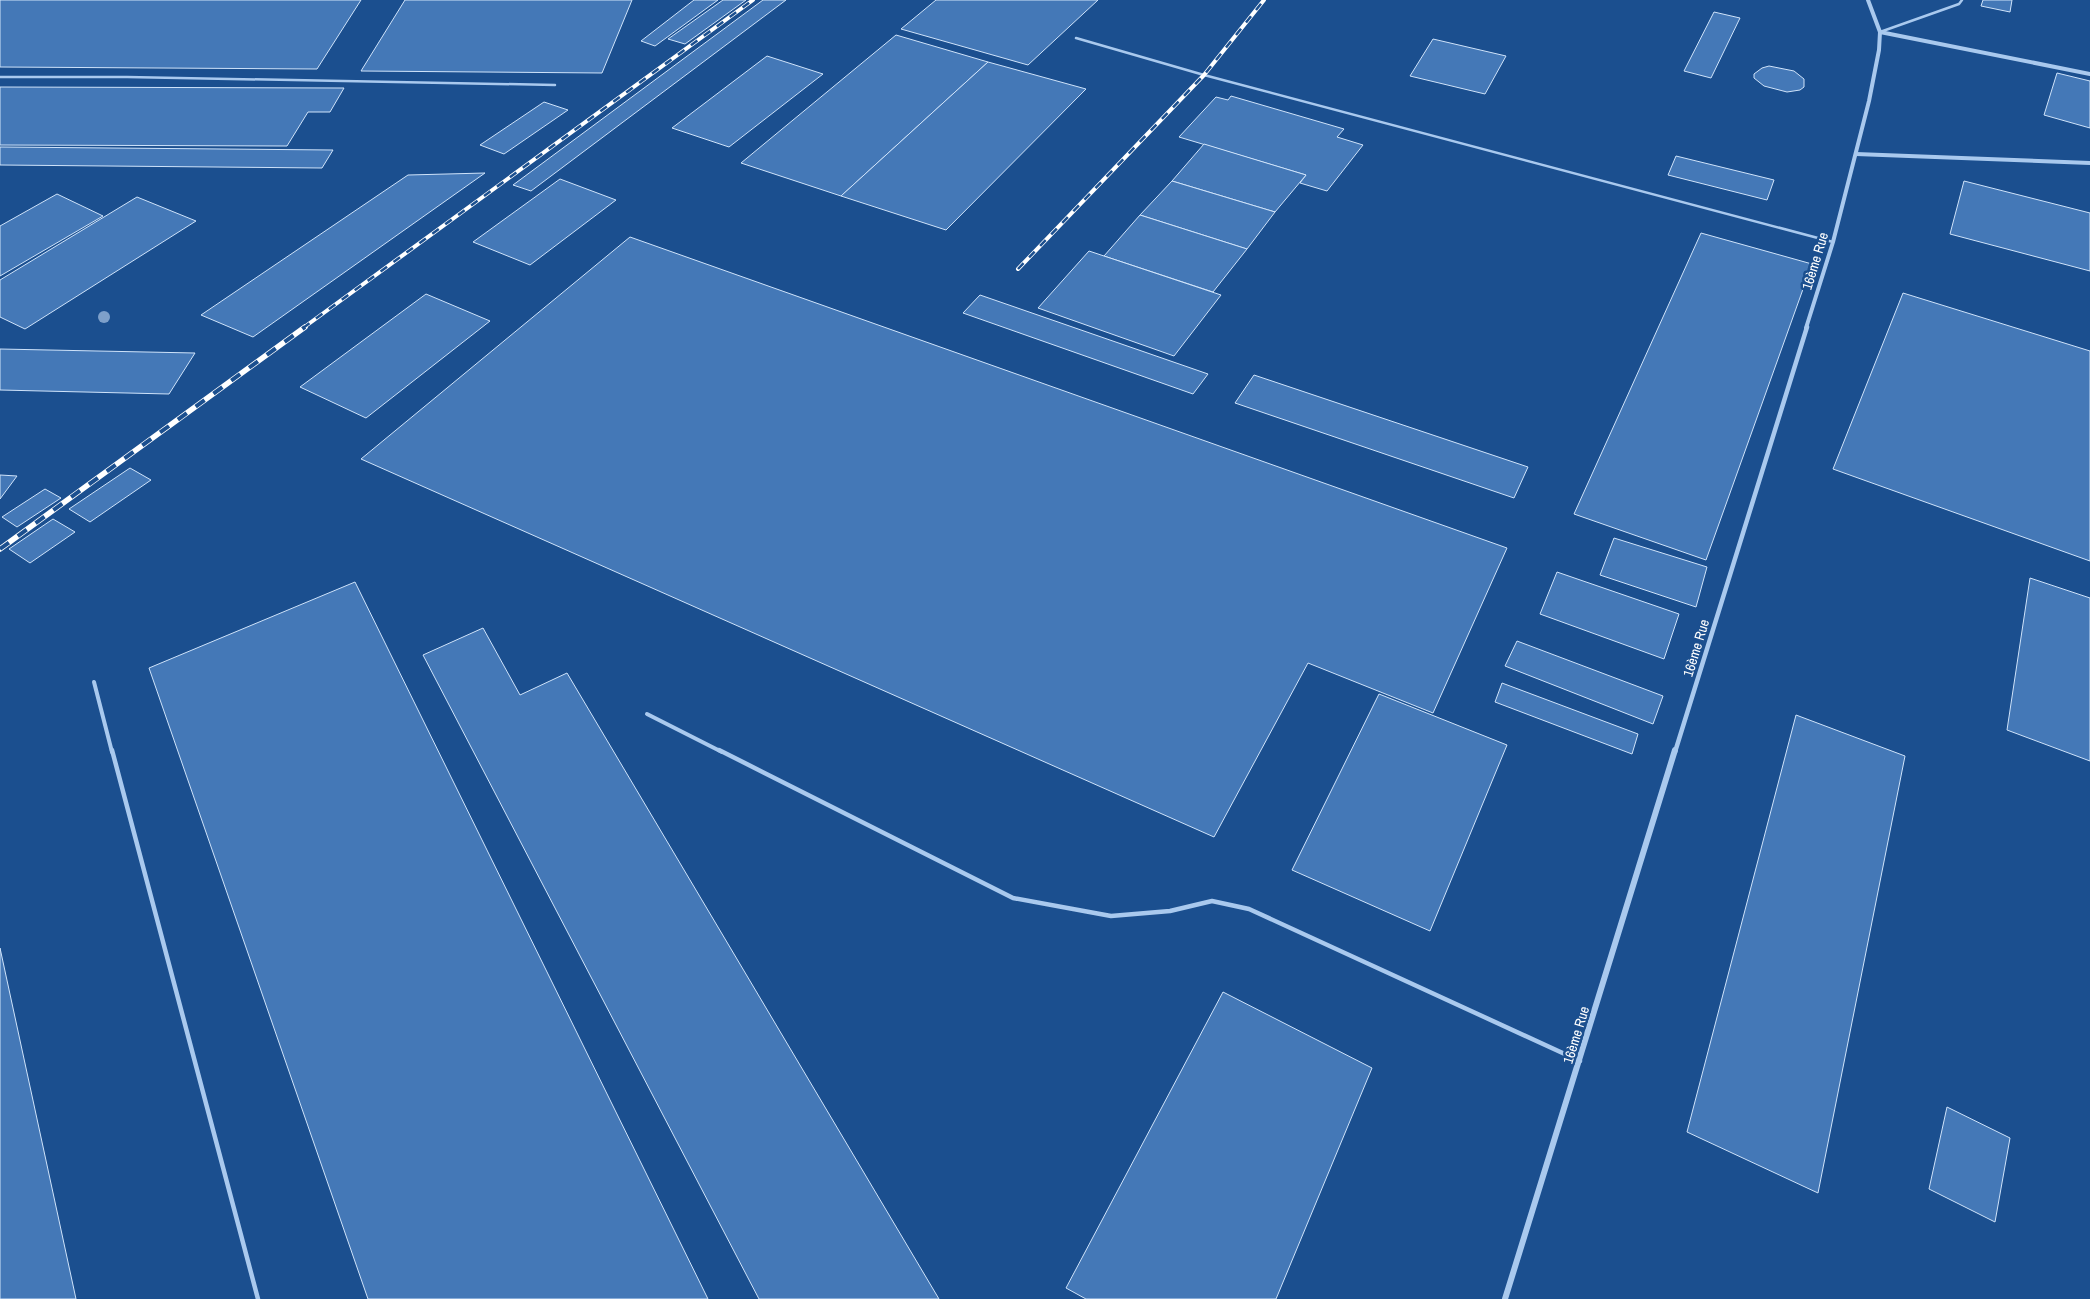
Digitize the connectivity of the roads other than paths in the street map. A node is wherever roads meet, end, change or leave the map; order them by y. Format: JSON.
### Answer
{"nodes":[{"id":1,"x":1868,"y":0,"type":"edge"},
{"id":2,"x":1962,"y":0,"type":"edge"},
{"id":3,"x":1880,"y":32,"type":"junction"},
{"id":4,"x":1076,"y":38,"type":"dead end"},
{"id":5,"x":2090,"y":74,"type":"edge"},
{"id":6,"x":0,"y":77,"type":"edge"},
{"id":7,"x":555,"y":85,"type":"dead end"},
{"id":8,"x":1856,"y":154,"type":"junction"},
{"id":9,"x":2090,"y":162,"type":"edge"},
{"id":10,"x":1833,"y":242,"type":"junction"},
{"id":11,"x":94,"y":682,"type":"dead end"},
{"id":12,"x":647,"y":714,"type":"dead end"},
{"id":13,"x":1580,"y":1061,"type":"junction"},
{"id":14,"x":258,"y":1299,"type":"edge"},
{"id":15,"x":1505,"y":1299,"type":"edge"}],
"edges":[{"from":1,"to":3,"type":"street","name":"16ème Rue"},
{"from":2,"to":3,"type":"lane"},
{"from":3,"to":5,"type":"street"},
{"from":3,"to":8,"type":"street","name":"16ème Rue"},
{"from":4,"to":10,"type":"lane"},
{"from":6,"to":7,"type":"lane"},
{"from":8,"to":9,"type":"street"},
{"from":8,"to":10,"type":"street","name":"16ème Rue"},
{"from":10,"to":13,"type":"street","name":"16ème Rue"},
{"from":11,"to":14,"type":"lane"},
{"from":12,"to":13,"type":"lane"},
{"from":13,"to":15,"type":"street","name":"16ème Rue"}]}
